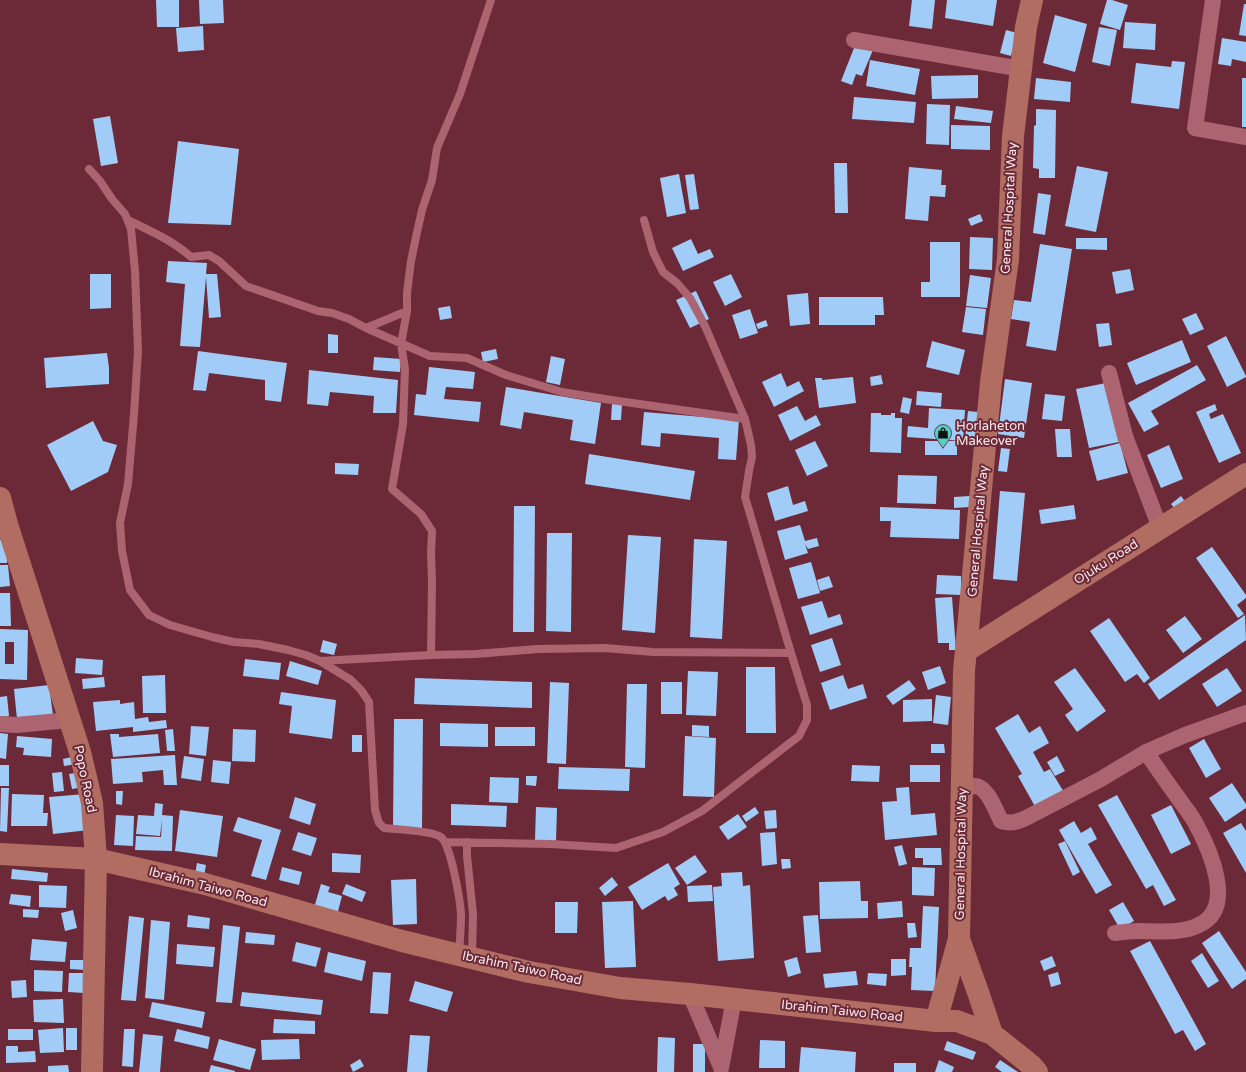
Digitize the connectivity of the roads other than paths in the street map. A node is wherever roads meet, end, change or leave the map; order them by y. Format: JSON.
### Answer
{"nodes":[{"id":1,"x":491,"y":0,"type":"edge"},
{"id":2,"x":1032,"y":0,"type":"edge"},
{"id":3,"x":1213,"y":0,"type":"edge"},
{"id":4,"x":854,"y":40,"type":"dead end"},
{"id":5,"x":1022,"y":69,"type":"junction"},
{"id":6,"x":1246,"y":137,"type":"edge"},
{"id":7,"x":89,"y":169,"type":"dead end"},
{"id":8,"x":128,"y":220,"type":"junction"},
{"id":9,"x":644,"y":220,"type":"dead end"},
{"id":10,"x":407,"y":311,"type":"junction"},
{"id":11,"x":366,"y":328,"type":"junction"},
{"id":12,"x":401,"y":344,"type":"junction"},
{"id":13,"x":1109,"y":373,"type":"dead end"},
{"id":14,"x":745,"y":419,"type":"junction"},
{"id":15,"x":1246,"y":474,"type":"edge"},
{"id":16,"x":0,"y":498,"type":"edge"},
{"id":17,"x":3,"y":524,"type":"edge"},
{"id":18,"x":1160,"y":528,"type":"junction"},
{"id":19,"x":966,"y":651,"type":"junction"},
{"id":20,"x":791,"y":654,"type":"junction"},
{"id":21,"x":431,"y":655,"type":"junction"},
{"id":22,"x":320,"y":661,"type":"junction"},
{"id":23,"x":1246,"y":713,"type":"edge"},
{"id":24,"x":70,"y":720,"type":"junction"},
{"id":25,"x":0,"y":724,"type":"edge"},
{"id":26,"x":1146,"y":752,"type":"junction"},
{"id":27,"x":962,"y":791,"type":"junction"},
{"id":28,"x":445,"y":842,"type":"junction"},
{"id":29,"x":467,"y":842,"type":"junction"},
{"id":30,"x":0,"y":854,"type":"edge"},
{"id":31,"x":96,"y":859,"type":"junction"},
{"id":32,"x":1115,"y":933,"type":"dead end"},
{"id":33,"x":959,"y":939,"type":"junction"},
{"id":34,"x":466,"y":956,"type":"junction"},
{"id":35,"x":690,"y":994,"type":"junction"},
{"id":36,"x":734,"y":999,"type":"junction"},
{"id":37,"x":936,"y":1021,"type":"junction"},
{"id":38,"x":992,"y":1034,"type":"junction"},
{"id":39,"x":721,"y":1070,"type":"edge"},
{"id":40,"x":92,"y":1072,"type":"edge"},
{"id":41,"x":1038,"y":1072,"type":"edge"}],
"edges":[{"from":1,"to":10,"type":"lane"},
{"from":2,"to":5,"type":"main road","name":"General Hospital Way"},
{"from":3,"to":6,"type":"street"},
{"from":4,"to":5,"type":"street"},
{"from":5,"to":19,"type":"main road","name":"General Hospital Way"},
{"from":7,"to":8,"type":"lane"},
{"from":8,"to":11,"type":"lane"},
{"from":8,"to":22,"type":"lane"},
{"from":9,"to":14,"type":"lane"},
{"from":10,"to":11,"type":"lane"},
{"from":10,"to":12,"type":"lane"},
{"from":11,"to":12,"type":"lane"},
{"from":12,"to":14,"type":"lane"},
{"from":12,"to":21,"type":"lane"},
{"from":13,"to":18,"type":"street"},
{"from":14,"to":20,"type":"lane"},
{"from":15,"to":18,"type":"main road","name":"Ojuku Road"},
{"from":16,"to":17,"type":"main road","name":"Popo Road"},
{"from":17,"to":24,"type":"main road","name":"Popo Road"},
{"from":18,"to":19,"type":"main road","name":"Ojuku Road"},
{"from":19,"to":27,"type":"main road","name":"General Hospital Way"},
{"from":20,"to":21,"type":"lane"},
{"from":20,"to":29,"type":"lane"},
{"from":21,"to":22,"type":"lane"},
{"from":22,"to":28,"type":"lane"},
{"from":23,"to":26,"type":"street"},
{"from":24,"to":25,"type":"street"},
{"from":24,"to":31,"type":"main road","name":"Popo Road"},
{"from":26,"to":27,"type":"street"},
{"from":26,"to":32,"type":"street"},
{"from":27,"to":33,"type":"main road","name":"General Hospital Way"},
{"from":28,"to":29,"type":"lane"},
{"from":28,"to":34,"type":"lane"},
{"from":29,"to":34,"type":"lane"},
{"from":30,"to":31,"type":"main road","name":"Ibrahim Taiwo Road"},
{"from":31,"to":34,"type":"main road","name":"Ibrahim Taiwo Road"},
{"from":31,"to":40,"type":"main road","name":"Popo Road"},
{"from":33,"to":37,"type":"main road"},
{"from":33,"to":38,"type":"main road","name":"General Hospital Way"},
{"from":34,"to":35,"type":"main road","name":"Ibrahim Taiwo Road"},
{"from":35,"to":36,"type":"main road","name":"Ibrahim Taiwo Road"},
{"from":35,"to":39,"type":"street"},
{"from":36,"to":37,"type":"main road","name":"Ibrahim Taiwo Road"},
{"from":36,"to":39,"type":"street"},
{"from":37,"to":38,"type":"main road","name":"Ibrahim Taiwo Road"},
{"from":38,"to":41,"type":"main road","name":"Ibrahim Taiwo Road"}]}
